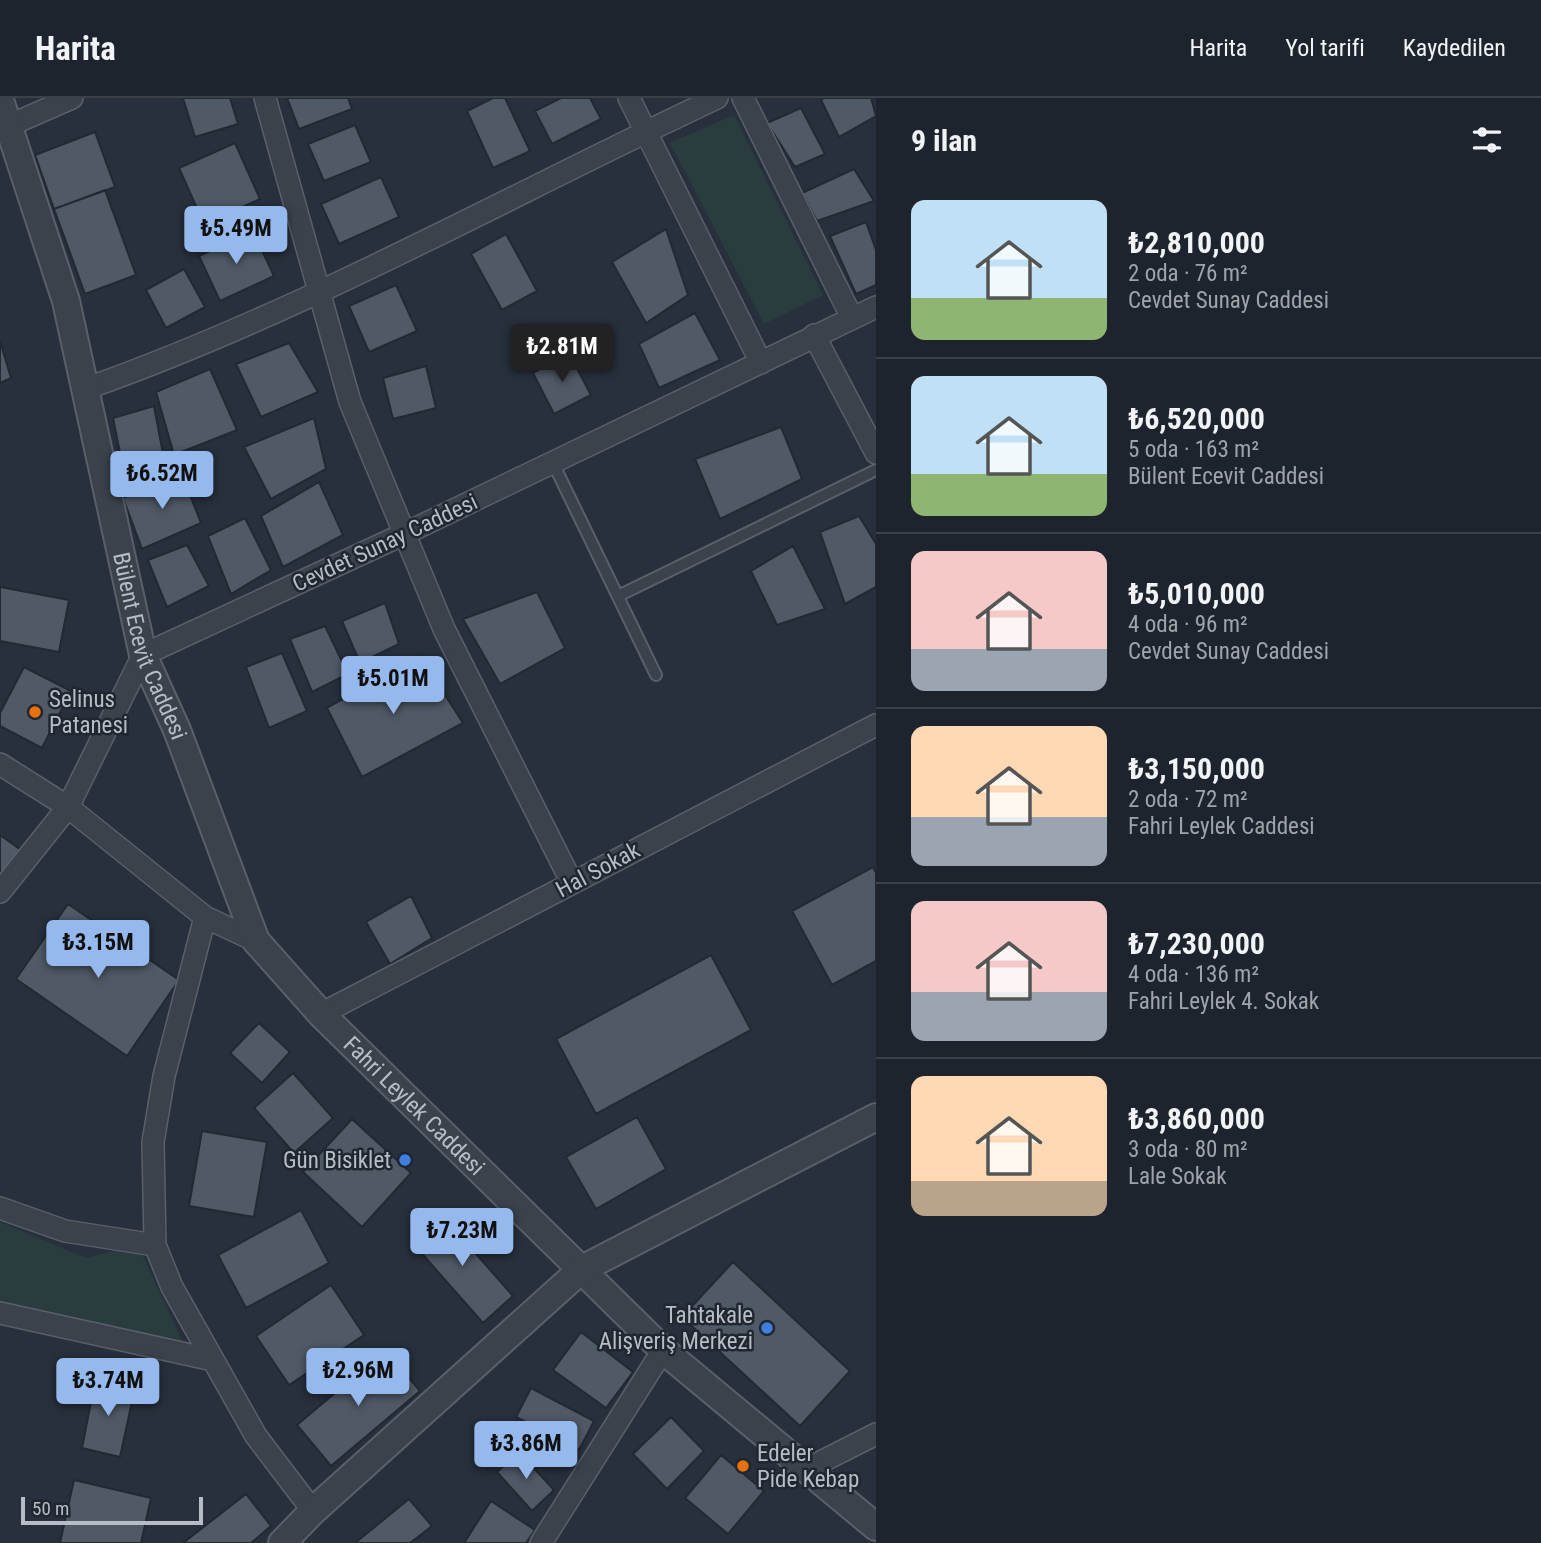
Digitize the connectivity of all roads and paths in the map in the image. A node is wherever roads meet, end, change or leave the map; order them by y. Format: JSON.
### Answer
{"nodes":[{"id":1,"x":72,"y":98,"type":"edge"},
{"id":2,"x":265,"y":98,"type":"edge"},
{"id":3,"x":629,"y":98,"type":"edge"},
{"id":4,"x":717,"y":98,"type":"edge"},
{"id":5,"x":743,"y":98,"type":"edge"},
{"id":6,"x":0,"y":100,"type":"edge"},
{"id":7,"x":8,"y":126,"type":"junction"},
{"id":8,"x":646,"y":131,"type":"junction"},
{"id":9,"x":317,"y":291,"type":"junction"},
{"id":10,"x":876,"y":307,"type":"edge"},
{"id":11,"x":852,"y":318,"type":"junction"},
{"id":12,"x":814,"y":335,"type":"junction"},
{"id":13,"x":761,"y":363,"type":"junction"},
{"id":14,"x":85,"y":390,"type":"junction"},
{"id":15,"x":876,"y":453,"type":"edge"},
{"id":16,"x":553,"y":464,"type":"junction"},
{"id":17,"x":876,"y":470,"type":"edge"},
{"id":18,"x":404,"y":534,"type":"junction"},
{"id":19,"x":618,"y":596,"type":"junction"},
{"id":20,"x":143,"y":655,"type":"junction"},
{"id":21,"x":656,"y":675,"type":"dead end"},
{"id":22,"x":876,"y":725,"type":"edge"},
{"id":23,"x":0,"y":764,"type":"edge"},
{"id":24,"x":68,"y":807,"type":"junction"},
{"id":25,"x":572,"y":883,"type":"junction"},
{"id":26,"x":0,"y":892,"type":"edge"},
{"id":27,"x":205,"y":917,"type":"junction"},
{"id":28,"x":256,"y":941,"type":"junction"},
{"id":29,"x":321,"y":1014,"type":"junction"},
{"id":30,"x":876,"y":1117,"type":"edge"},
{"id":31,"x":0,"y":1208,"type":"edge"},
{"id":32,"x":155,"y":1245,"type":"junction"},
{"id":33,"x":582,"y":1269,"type":"junction"},
{"id":34,"x":0,"y":1313,"type":"edge"},
{"id":35,"x":663,"y":1350,"type":"junction"},
{"id":36,"x":213,"y":1360,"type":"junction"},
{"id":37,"x":876,"y":1434,"type":"edge"},
{"id":38,"x":807,"y":1469,"type":"junction"},
{"id":39,"x":313,"y":1511,"type":"junction"},
{"id":40,"x":876,"y":1527,"type":"edge"},
{"id":41,"x":282,"y":1543,"type":"edge"},
{"id":42,"x":541,"y":1543,"type":"edge"}],
"edges":[{"from":1,"to":7,"type":"street"},
{"from":2,"to":9,"type":"street"},
{"from":3,"to":8,"type":"street"},
{"from":4,"to":8,"type":"street"},
{"from":5,"to":11,"type":"street"},
{"from":6,"to":7,"type":"street","name":"Bülent Ecevit Caddesi"},
{"from":7,"to":14,"type":"street","name":"Bülent Ecevit Caddesi"},
{"from":8,"to":9,"type":"street"},
{"from":8,"to":13,"type":"street"},
{"from":9,"to":14,"type":"street"},
{"from":9,"to":18,"type":"street"},
{"from":10,"to":11,"type":"street","name":"Cevdet Sunay Caddesi"},
{"from":11,"to":12,"type":"street","name":"Cevdet Sunay Caddesi"},
{"from":12,"to":13,"type":"street","name":"Cevdet Sunay Caddesi"},
{"from":12,"to":15,"type":"street"},
{"from":13,"to":16,"type":"street","name":"Cevdet Sunay Caddesi"},
{"from":14,"to":20,"type":"street","name":"Bülent Ecevit Caddesi"},
{"from":16,"to":18,"type":"street","name":"Cevdet Sunay Caddesi"},
{"from":16,"to":19,"type":"lane"},
{"from":17,"to":19,"type":"lane"},
{"from":18,"to":20,"type":"street","name":"Cevdet Sunay Caddesi"},
{"from":18,"to":25,"type":"street"},
{"from":19,"to":21,"type":"lane"},
{"from":20,"to":24,"type":"street"},
{"from":20,"to":28,"type":"street","name":"Bülent Ecevit Caddesi"},
{"from":22,"to":25,"type":"street","name":"Hal Sokak"},
{"from":23,"to":24,"type":"street","name":"Fahri Leylek Caddesi"},
{"from":24,"to":26,"type":"street"},
{"from":24,"to":27,"type":"street","name":"Fahri Leylek Caddesi"},
{"from":25,"to":29,"type":"street","name":"Hal Sokak"},
{"from":27,"to":28,"type":"street","name":"Fahri Leylek Caddesi"},
{"from":27,"to":32,"type":"street"},
{"from":28,"to":29,"type":"street","name":"Fahri Leylek Caddesi"},
{"from":29,"to":33,"type":"street","name":"Fahri Leylek Caddesi"},
{"from":30,"to":33,"type":"street"},
{"from":31,"to":32,"type":"street"},
{"from":32,"to":36,"type":"street"},
{"from":33,"to":35,"type":"street","name":"Fahri Leylek Caddesi"},
{"from":33,"to":39,"type":"street"},
{"from":34,"to":36,"type":"street"},
{"from":35,"to":38,"type":"street","name":"Fahri Leylek Caddesi"},
{"from":35,"to":42,"type":"street"},
{"from":36,"to":39,"type":"street"},
{"from":37,"to":38,"type":"street"},
{"from":38,"to":40,"type":"street","name":"Fahri Leylek Caddesi"},
{"from":39,"to":41,"type":"street"}]}
